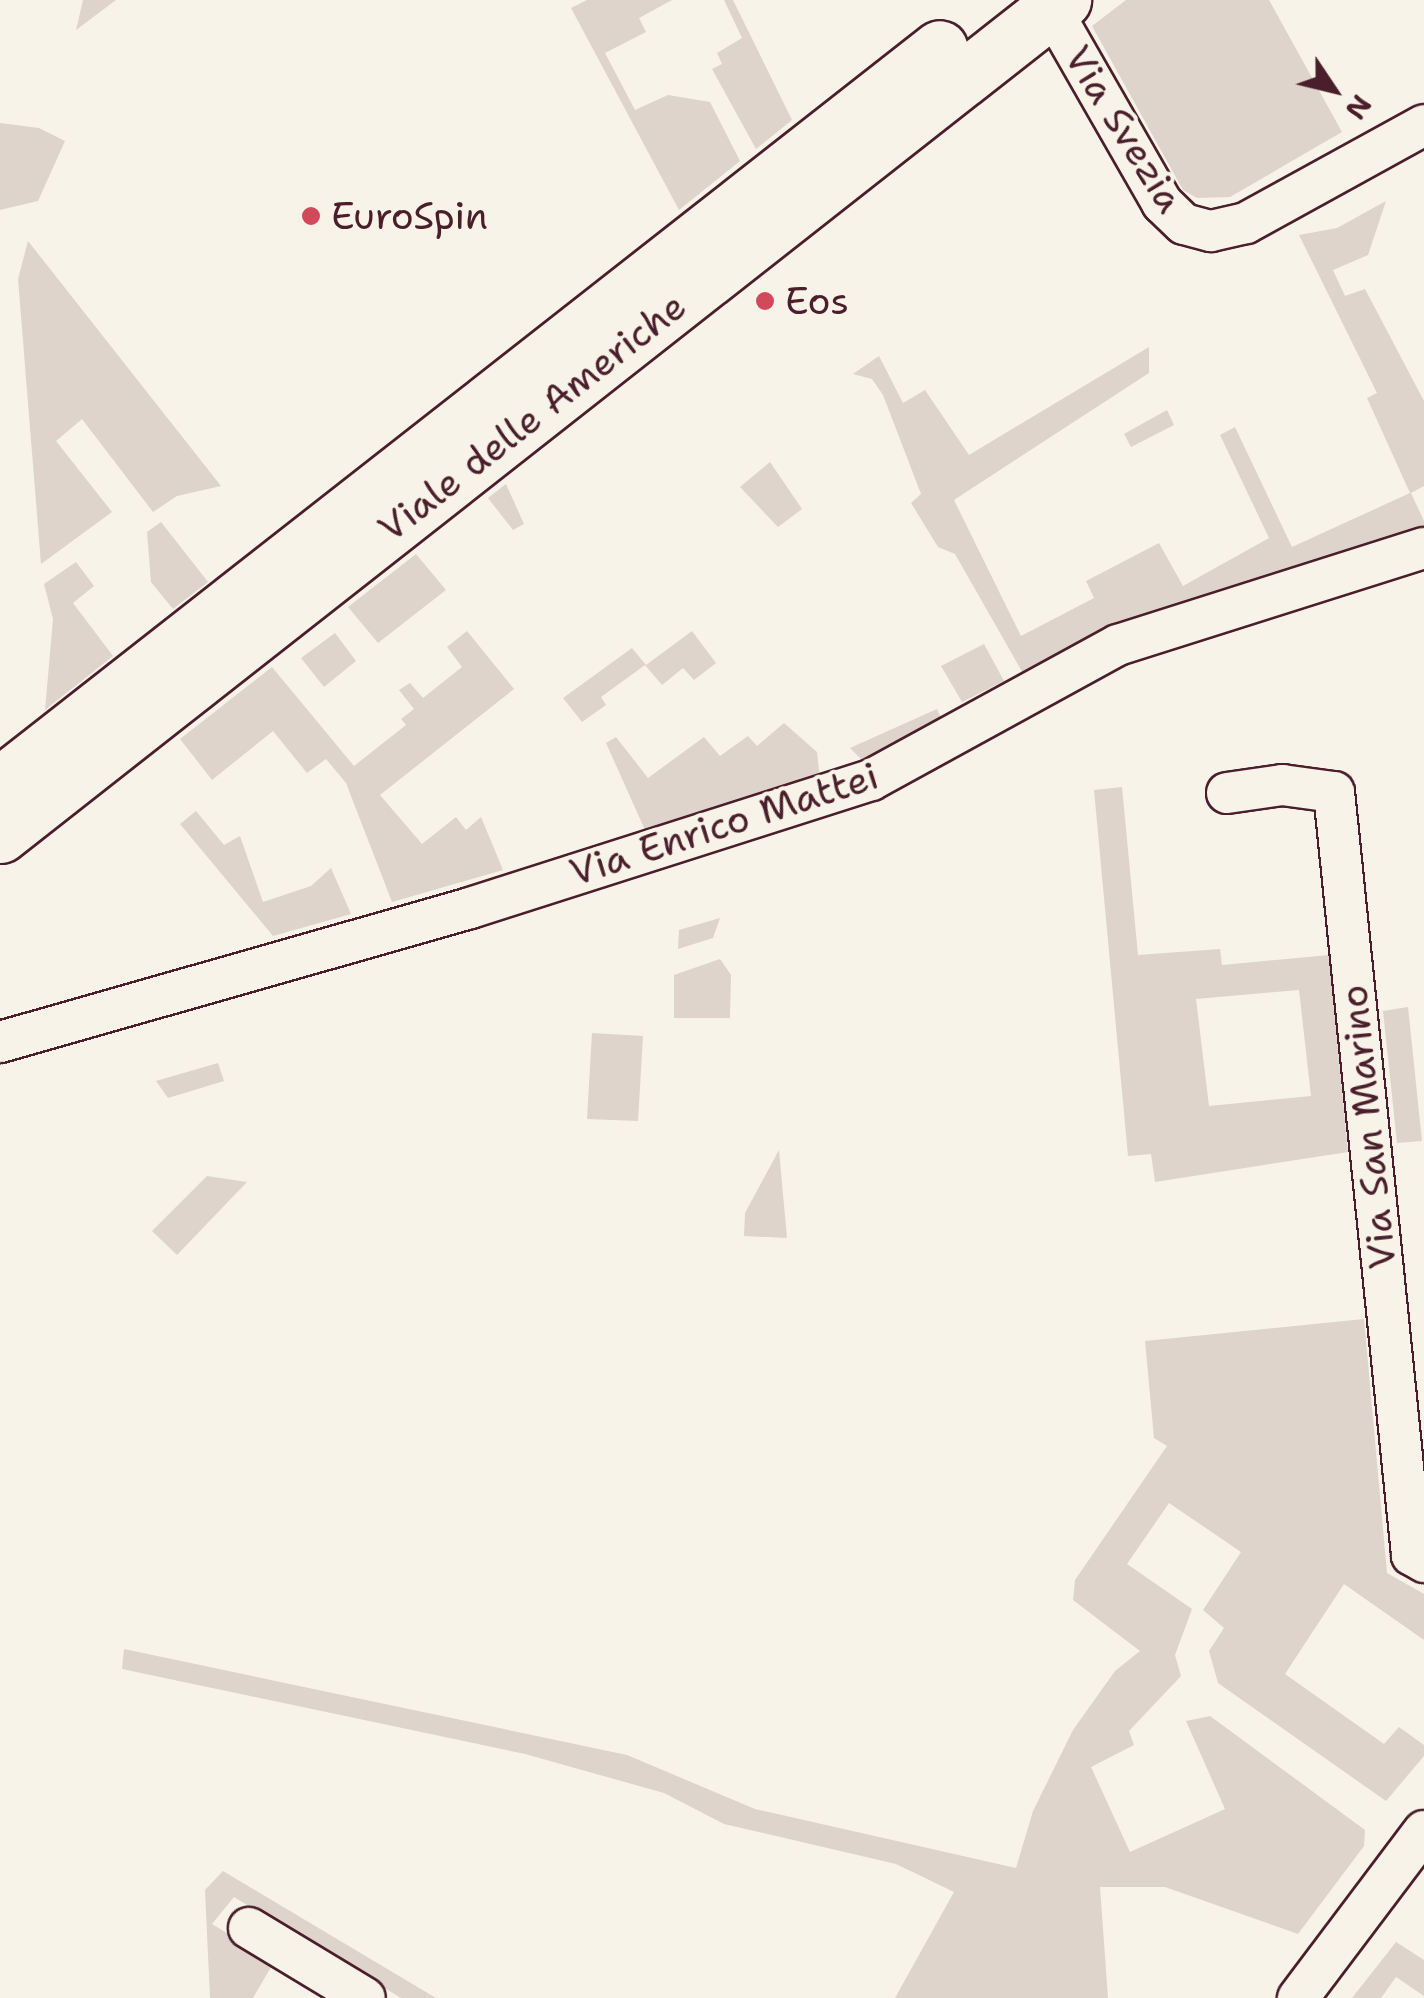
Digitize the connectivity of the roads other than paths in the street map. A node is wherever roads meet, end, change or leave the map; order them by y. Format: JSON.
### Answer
{"nodes":[{"id":1,"x":1039,"y":3,"type":"edge"},
{"id":2,"x":1424,"y":125,"type":"edge"},
{"id":3,"x":1424,"y":548,"type":"edge"},
{"id":4,"x":0,"y":785,"type":"edge"},
{"id":5,"x":1228,"y":793,"type":"dead end"},
{"id":6,"x":0,"y":835,"type":"edge"},
{"id":7,"x":0,"y":1042,"type":"edge"},
{"id":8,"x":1424,"y":1562,"type":"edge"},
{"id":9,"x":1424,"y":1831,"type":"edge"},
{"id":10,"x":249,"y":1928,"type":"dead end"},
{"id":11,"x":366,"y":1998,"type":"edge"},
{"id":12,"x":1298,"y":1998,"type":"edge"}],
"edges":[{"from":1,"to":2,"type":"street","name":"Via Svezia"},
{"from":1,"to":4,"type":"main road","name":"Viale delle Americhe"},
{"from":1,"to":6,"type":"main road","name":"Viale delle Americhe"},
{"from":3,"to":7,"type":"street","name":"Via Enrico Mattei"},
{"from":5,"to":8,"type":"street","name":"Via San Marino"},
{"from":9,"to":12,"type":"street"},
{"from":10,"to":11,"type":"street"}]}
